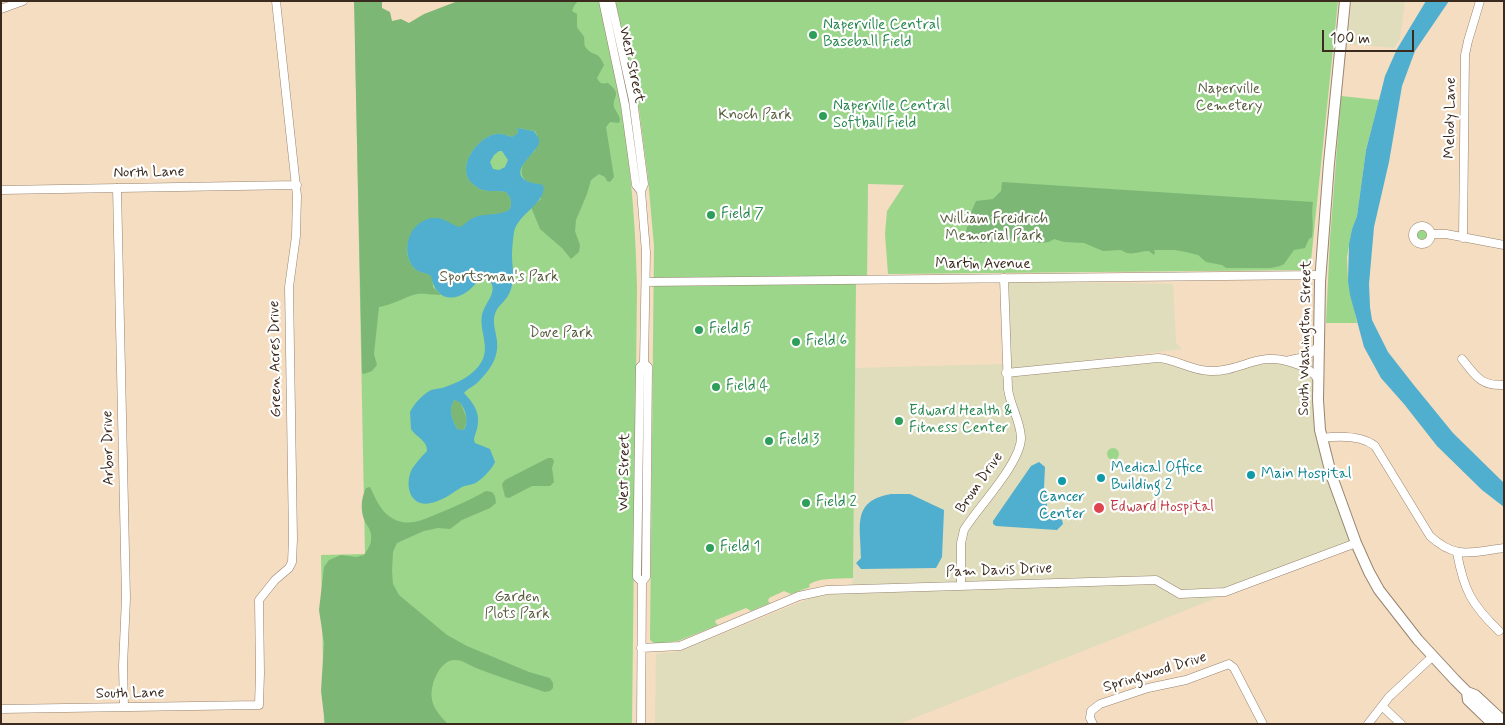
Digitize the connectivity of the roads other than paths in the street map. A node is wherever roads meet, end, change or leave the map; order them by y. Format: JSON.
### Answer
{"nodes":[{"id":1,"x":23,"y":1,"type":"edge"},
{"id":2,"x":276,"y":1,"type":"edge"},
{"id":3,"x":603,"y":1,"type":"edge"},
{"id":4,"x":611,"y":1,"type":"edge"},
{"id":5,"x":1345,"y":1,"type":"edge"},
{"id":6,"x":1480,"y":1,"type":"edge"},
{"id":7,"x":1,"y":9,"type":"edge"},
{"id":8,"x":297,"y":185,"type":"junction"},
{"id":9,"x":117,"y":188,"type":"junction"},
{"id":10,"x":1,"y":190,"type":"edge"},
{"id":11,"x":641,"y":191,"type":"junction"},
{"id":12,"x":1431,"y":234,"type":"dead end"},
{"id":13,"x":1463,"y":238,"type":"junction"},
{"id":14,"x":1504,"y":245,"type":"edge"},
{"id":15,"x":1321,"y":275,"type":"junction"},
{"id":16,"x":1004,"y":278,"type":"junction"},
{"id":17,"x":646,"y":282,"type":"junction"},
{"id":18,"x":1318,"y":347,"type":"junction"},
{"id":19,"x":1462,"y":359,"type":"dead end"},
{"id":20,"x":1288,"y":361,"type":"junction"},
{"id":21,"x":1006,"y":373,"type":"junction"},
{"id":22,"x":1318,"y":379,"type":"junction"},
{"id":23,"x":1504,"y":385,"type":"edge"},
{"id":24,"x":1322,"y":438,"type":"junction"},
{"id":25,"x":1356,"y":543,"type":"junction"},
{"id":26,"x":1504,"y":548,"type":"edge"},
{"id":27,"x":1457,"y":552,"type":"junction"},
{"id":28,"x":961,"y":585,"type":"junction"},
{"id":29,"x":1499,"y":630,"type":"dead end"},
{"id":30,"x":642,"y":648,"type":"junction"},
{"id":31,"x":1432,"y":656,"type":"junction"},
{"id":32,"x":1467,"y":692,"type":"junction"},
{"id":33,"x":259,"y":706,"type":"joint"},
{"id":34,"x":1382,"y":706,"type":"junction"},
{"id":35,"x":124,"y":707,"type":"junction"},
{"id":36,"x":1,"y":710,"type":"edge"},
{"id":37,"x":1504,"y":722,"type":"edge"},
{"id":38,"x":641,"y":724,"type":"edge"},
{"id":39,"x":1093,"y":724,"type":"edge"},
{"id":40,"x":1263,"y":724,"type":"edge"},
{"id":41,"x":1368,"y":724,"type":"edge"},
{"id":42,"x":1401,"y":724,"type":"edge"},
{"id":43,"x":1492,"y":724,"type":"edge"}],
"edges":[{"from":1,"to":7,"type":"street"},
{"from":2,"to":8,"type":"street","name":"Green Acres Drive"},
{"from":3,"to":11,"type":"street","name":"West Street"},
{"from":4,"to":11,"type":"street","name":"West Street"},
{"from":5,"to":15,"type":"main road","name":"South Washington Street"},
{"from":6,"to":13,"type":"street","name":"Melody Lane"},
{"from":8,"to":9,"type":"street","name":"North Lane"},
{"from":8,"to":33,"type":"street","name":"Green Acres Drive"},
{"from":9,"to":10,"type":"street","name":"North Lane"},
{"from":9,"to":35,"type":"street","name":"Arbor Drive"},
{"from":11,"to":17,"type":"street","name":"West Street"},
{"from":12,"to":13,"type":"street"},
{"from":13,"to":14,"type":"street"},
{"from":15,"to":16,"type":"street","name":"Martin Avenue"},
{"from":15,"to":18,"type":"main road","name":"South Washington Street"},
{"from":16,"to":17,"type":"street","name":"Martin Avenue"},
{"from":16,"to":21,"type":"street","name":"Brom Drive"},
{"from":17,"to":30,"type":"street","name":"West Street"},
{"from":18,"to":20,"type":"street"},
{"from":18,"to":22,"type":"main road","name":"South Washington Street"},
{"from":19,"to":23,"type":"street"},
{"from":20,"to":21,"type":"street"},
{"from":20,"to":22,"type":"street"},
{"from":21,"to":28,"type":"street","name":"Brom Drive"},
{"from":22,"to":24,"type":"main road","name":"South Washington Street"},
{"from":24,"to":25,"type":"main road","name":"South Washington Street"},
{"from":24,"to":27,"type":"street"},
{"from":25,"to":28,"type":"street","name":"Pam Davis Drive"},
{"from":25,"to":31,"type":"main road","name":"South Washington Street"},
{"from":26,"to":27,"type":"street"},
{"from":27,"to":29,"type":"street"},
{"from":28,"to":30,"type":"street","name":"Pam Davis Drive"},
{"from":30,"to":38,"type":"street","name":"West Street"},
{"from":31,"to":32,"type":"main road","name":"South Washington Street"},
{"from":31,"to":34,"type":"street"},
{"from":32,"to":37,"type":"main road","name":"South Washington Street"},
{"from":32,"to":43,"type":"main road","name":"South Washington Street"},
{"from":33,"to":35,"type":"street","name":"South Lane"},
{"from":34,"to":41,"type":"street"},
{"from":34,"to":42,"type":"street"},
{"from":35,"to":36,"type":"street","name":"South Lane"},
{"from":39,"to":40,"type":"street","name":"Springwood Drive"}]}
